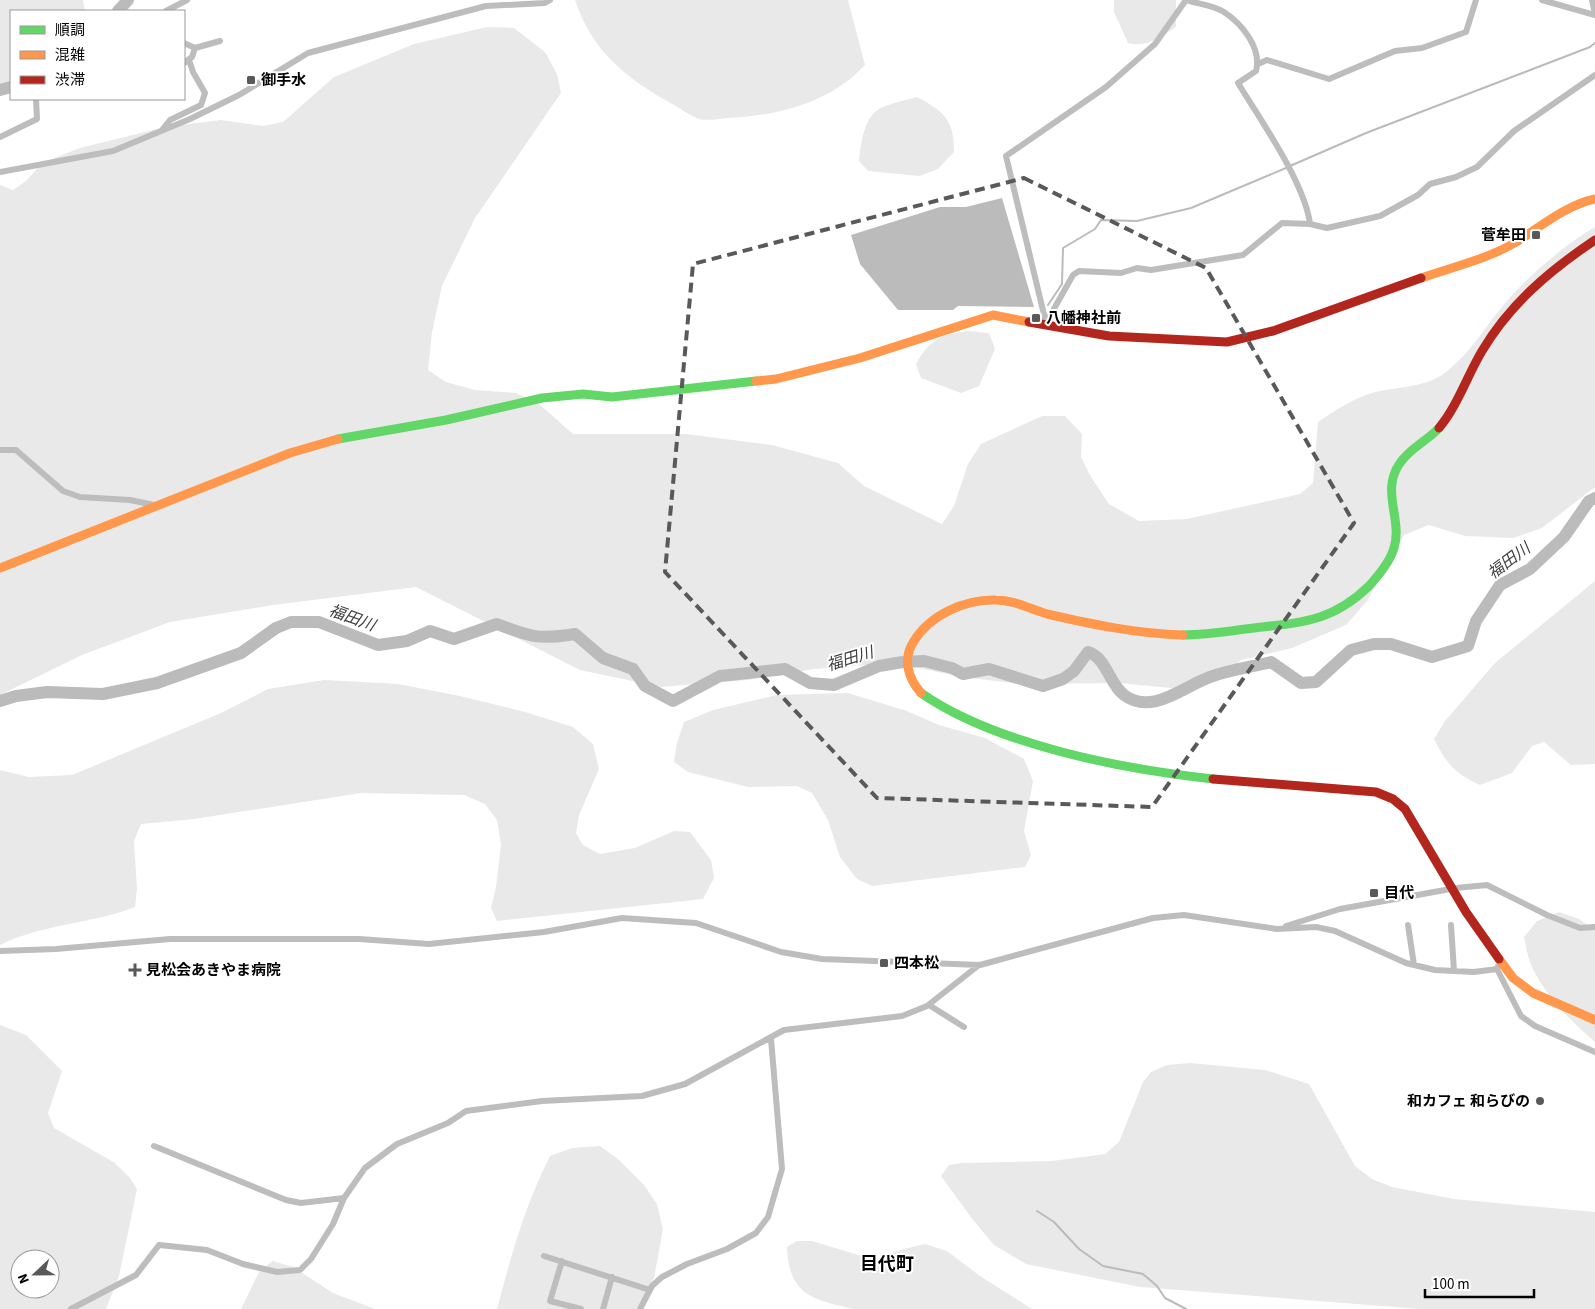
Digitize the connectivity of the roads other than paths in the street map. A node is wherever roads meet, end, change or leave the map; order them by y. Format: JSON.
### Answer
{"nodes":[{"id":1,"x":187,"y":0,"type":"edge"},
{"id":2,"x":550,"y":0,"type":"edge"},
{"id":3,"x":1186,"y":0,"type":"edge"},
{"id":4,"x":1476,"y":0,"type":"edge"},
{"id":5,"x":1542,"y":0,"type":"edge"},
{"id":6,"x":1592,"y":0,"type":"edge"},
{"id":7,"x":168,"y":10,"type":"edge"},
{"id":8,"x":1595,"y":15,"type":"edge"},
{"id":9,"x":220,"y":41,"type":"dead end"},
{"id":10,"x":185,"y":43,"type":"edge"},
{"id":11,"x":195,"y":48,"type":"junction"},
{"id":12,"x":187,"y":61,"type":"edge"},
{"id":13,"x":1258,"y":64,"type":"junction"},
{"id":14,"x":1595,"y":75,"type":"edge"},
{"id":15,"x":36,"y":100,"type":"edge"},
{"id":16,"x":161,"y":131,"type":"junction"},
{"id":17,"x":0,"y":137,"type":"edge"},
{"id":18,"x":0,"y":172,"type":"edge"},
{"id":19,"x":1595,"y":199,"type":"edge"},
{"id":20,"x":1310,"y":224,"type":"junction"},
{"id":21,"x":1595,"y":240,"type":"edge"},
{"id":22,"x":1046,"y":324,"type":"junction"},
{"id":23,"x":0,"y":450,"type":"edge"},
{"id":24,"x":154,"y":505,"type":"junction"},
{"id":25,"x":0,"y":568,"type":"edge"},
{"id":26,"x":1453,"y":890,"type":"junction"},
{"id":27,"x":1408,"y":925,"type":"dead end"},
{"id":28,"x":1451,"y":925,"type":"dead end"},
{"id":29,"x":1595,"y":928,"type":"edge"},
{"id":30,"x":1276,"y":929,"type":"junction"},
{"id":31,"x":0,"y":951,"type":"edge"},
{"id":32,"x":1500,"y":958,"type":"junction"},
{"id":33,"x":980,"y":965,"type":"junction"},
{"id":34,"x":1414,"y":965,"type":"junction"},
{"id":35,"x":1497,"y":969,"type":"junction"},
{"id":36,"x":1454,"y":971,"type":"junction"},
{"id":37,"x":929,"y":1005,"type":"junction"},
{"id":38,"x":1595,"y":1020,"type":"edge"},
{"id":39,"x":964,"y":1027,"type":"dead end"},
{"id":40,"x":771,"y":1039,"type":"junction"},
{"id":41,"x":1595,"y":1052,"type":"edge"},
{"id":42,"x":154,"y":1146,"type":"dead end"},
{"id":43,"x":344,"y":1198,"type":"junction"},
{"id":44,"x":544,"y":1256,"type":"dead end"},
{"id":45,"x":562,"y":1261,"type":"junction"},
{"id":46,"x":612,"y":1277,"type":"junction"},
{"id":47,"x":650,"y":1290,"type":"junction"},
{"id":48,"x":72,"y":1309,"type":"edge"},
{"id":49,"x":580,"y":1309,"type":"edge"},
{"id":50,"x":602,"y":1309,"type":"edge"},
{"id":51,"x":640,"y":1309,"type":"edge"}],
"edges":[{"from":1,"to":7,"type":"street"},
{"from":2,"to":16,"type":"street"},
{"from":3,"to":13,"type":"street"},
{"from":3,"to":22,"type":"street"},
{"from":4,"to":13,"type":"street"},
{"from":5,"to":8,"type":"street"},
{"from":6,"to":8,"type":"street"},
{"from":9,"to":11,"type":"street"},
{"from":10,"to":11,"type":"street"},
{"from":11,"to":12,"type":"street"},
{"from":12,"to":16,"type":"street"},
{"from":13,"to":20,"type":"street"},
{"from":14,"to":20,"type":"street"},
{"from":15,"to":17,"type":"street"},
{"from":16,"to":18,"type":"street"},
{"from":19,"to":22,"type":"street"},
{"from":20,"to":22,"type":"street"},
{"from":21,"to":26,"type":"street"},
{"from":22,"to":24,"type":"street"},
{"from":23,"to":24,"type":"street"},
{"from":24,"to":25,"type":"street"},
{"from":26,"to":29,"type":"street"},
{"from":26,"to":30,"type":"street"},
{"from":26,"to":32,"type":"street"},
{"from":27,"to":34,"type":"street"},
{"from":28,"to":36,"type":"street"},
{"from":30,"to":33,"type":"street"},
{"from":30,"to":34,"type":"street"},
{"from":31,"to":33,"type":"street"},
{"from":32,"to":35,"type":"street"},
{"from":32,"to":38,"type":"street"},
{"from":33,"to":37,"type":"street"},
{"from":34,"to":36,"type":"street"},
{"from":35,"to":36,"type":"street"},
{"from":35,"to":41,"type":"street"},
{"from":37,"to":39,"type":"street"},
{"from":37,"to":40,"type":"street"},
{"from":40,"to":43,"type":"street"},
{"from":40,"to":47,"type":"street"},
{"from":42,"to":43,"type":"street"},
{"from":43,"to":48,"type":"street"},
{"from":44,"to":45,"type":"street"},
{"from":45,"to":46,"type":"street"},
{"from":45,"to":49,"type":"street"},
{"from":46,"to":47,"type":"street"},
{"from":46,"to":50,"type":"street"},
{"from":47,"to":51,"type":"street"}]}
